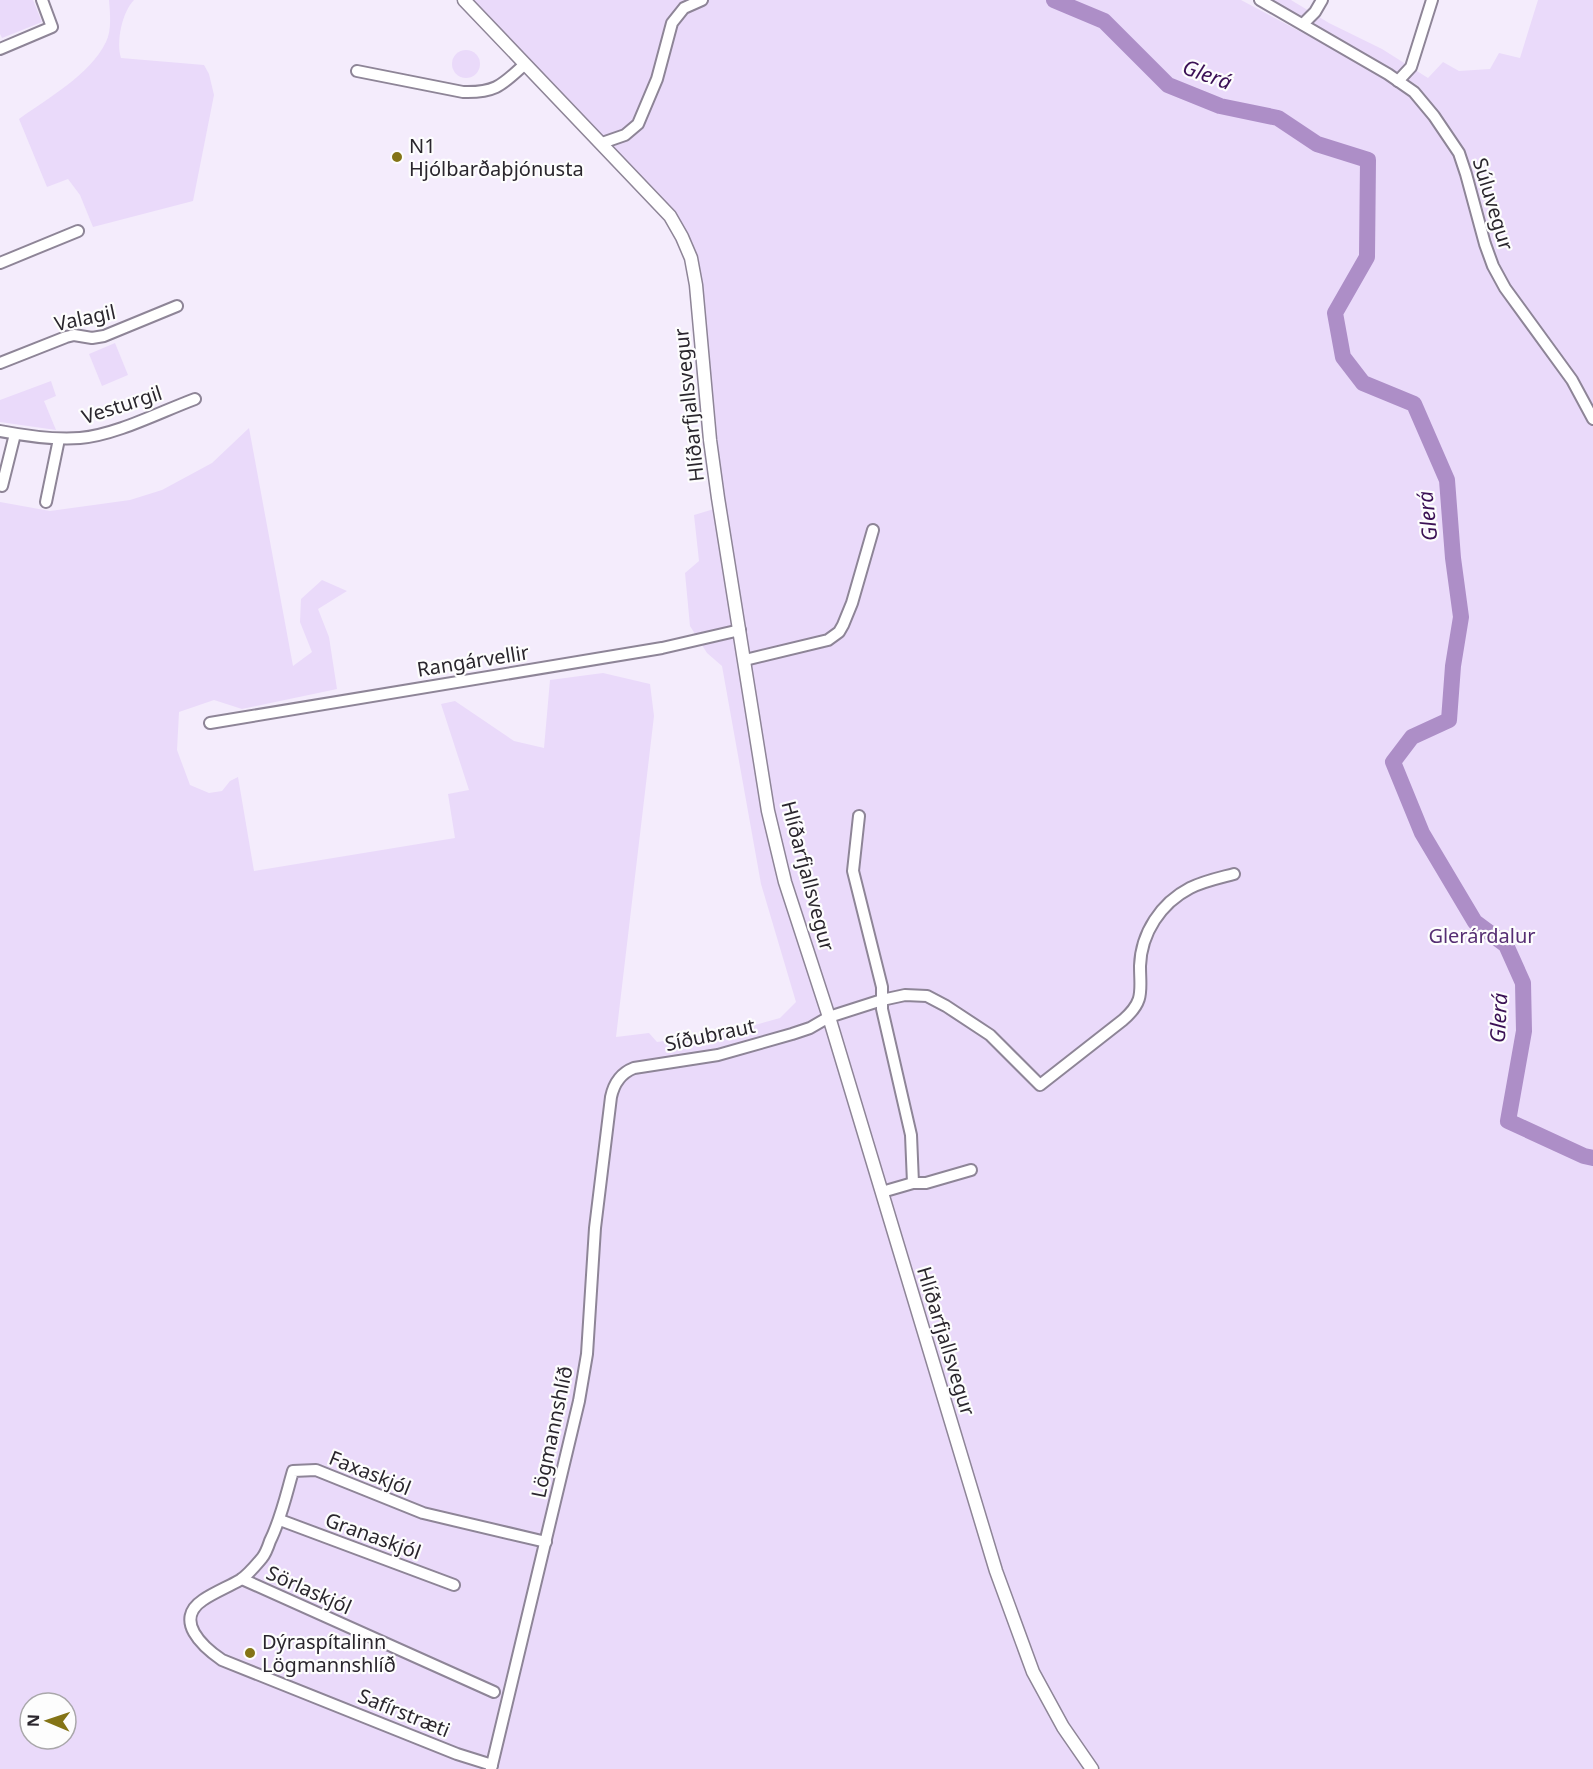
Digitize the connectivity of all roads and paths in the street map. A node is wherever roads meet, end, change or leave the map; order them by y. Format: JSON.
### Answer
{"nodes":[{"id":1,"x":42,"y":0,"type":"edge"},
{"id":2,"x":464,"y":0,"type":"edge"},
{"id":3,"x":702,"y":0,"type":"edge"},
{"id":4,"x":1260,"y":0,"type":"edge"},
{"id":5,"x":1322,"y":0,"type":"edge"},
{"id":6,"x":1432,"y":0,"type":"edge"},
{"id":7,"x":1303,"y":24,"type":"junction"},
{"id":8,"x":0,"y":48,"type":"edge"},
{"id":9,"x":525,"y":64,"type":"junction"},
{"id":10,"x":357,"y":71,"type":"dead end"},
{"id":11,"x":1398,"y":81,"type":"junction"},
{"id":12,"x":602,"y":143,"type":"junction"},
{"id":13,"x":78,"y":231,"type":"dead end"},
{"id":14,"x":0,"y":263,"type":"edge"},
{"id":15,"x":177,"y":306,"type":"dead end"},
{"id":16,"x":0,"y":363,"type":"edge"},
{"id":17,"x":195,"y":399,"type":"dead end"},
{"id":18,"x":1593,"y":418,"type":"edge"},
{"id":19,"x":0,"y":431,"type":"edge"},
{"id":20,"x":15,"y":434,"type":"junction"},
{"id":21,"x":59,"y":439,"type":"junction"},
{"id":22,"x":2,"y":486,"type":"dead end"},
{"id":23,"x":46,"y":502,"type":"dead end"},
{"id":24,"x":873,"y":530,"type":"dead end"},
{"id":25,"x":740,"y":630,"type":"junction"},
{"id":26,"x":745,"y":660,"type":"junction"},
{"id":27,"x":210,"y":723,"type":"dead end"},
{"id":28,"x":859,"y":816,"type":"dead end"},
{"id":29,"x":1234,"y":874,"type":"dead end"},
{"id":30,"x":882,"y":1000,"type":"junction"},
{"id":31,"x":829,"y":1017,"type":"junction"},
{"id":32,"x":612,"y":1097,"type":"joint"},
{"id":33,"x":971,"y":1170,"type":"dead end"},
{"id":34,"x":913,"y":1183,"type":"junction"},
{"id":35,"x":882,"y":1192,"type":"junction"},
{"id":36,"x":280,"y":1520,"type":"junction"},
{"id":37,"x":546,"y":1542,"type":"junction"},
{"id":38,"x":242,"y":1579,"type":"junction"},
{"id":39,"x":454,"y":1585,"type":"dead end"},
{"id":40,"x":190,"y":1618,"type":"joint"},
{"id":41,"x":494,"y":1692,"type":"dead end"},
{"id":42,"x":491,"y":1767,"type":"edge"},
{"id":43,"x":1092,"y":1769,"type":"edge"}],
"edges":[{"from":1,"to":8,"type":"street"},
{"from":2,"to":9,"type":"main road","name":"Hlíðarfjallsvegur"},
{"from":3,"to":12,"type":"street"},
{"from":4,"to":7,"type":"street","name":"Súluvegur"},
{"from":5,"to":7,"type":"street"},
{"from":6,"to":11,"type":"street"},
{"from":7,"to":11,"type":"street","name":"Súluvegur"},
{"from":9,"to":10,"type":"street"},
{"from":9,"to":12,"type":"main road","name":"Hlíðarfjallsvegur"},
{"from":11,"to":18,"type":"street","name":"Súluvegur"},
{"from":12,"to":25,"type":"main road","name":"Hlíðarfjallsvegur"},
{"from":13,"to":14,"type":"street"},
{"from":15,"to":16,"type":"street","name":"Valagil"},
{"from":17,"to":21,"type":"street","name":"Vesturgil"},
{"from":19,"to":20,"type":"street","name":"Vesturgil"},
{"from":20,"to":21,"type":"street","name":"Vesturgil"},
{"from":20,"to":22,"type":"street"},
{"from":21,"to":23,"type":"street","name":"Vesturgil"},
{"from":24,"to":26,"type":"street"},
{"from":25,"to":26,"type":"main road","name":"Hlíðarfjallsvegur"},
{"from":25,"to":27,"type":"street","name":"Rangárvellir"},
{"from":26,"to":31,"type":"main road","name":"Hlíðarfjallsvegur"},
{"from":28,"to":30,"type":"street"},
{"from":29,"to":30,"type":"street","name":"Síðubraut"},
{"from":30,"to":31,"type":"street","name":"Síðubraut"},
{"from":30,"to":34,"type":"street"},
{"from":31,"to":32,"type":"street","name":"Síðubraut"},
{"from":31,"to":35,"type":"main road","name":"Hlíðarfjallsvegur"},
{"from":32,"to":37,"type":"street","name":"Lögmannshlíð"},
{"from":33,"to":34,"type":"street"},
{"from":34,"to":35,"type":"street"},
{"from":35,"to":43,"type":"main road","name":"Hlíðarfjallsvegur"},
{"from":36,"to":37,"type":"street","name":"Faxaskjól"},
{"from":36,"to":38,"type":"street","name":"Faxaskjól"},
{"from":36,"to":39,"type":"street","name":"Granaskjól"},
{"from":37,"to":42,"type":"street","name":"Lögmannshlíð"},
{"from":38,"to":40,"type":"street","name":"Faxaskjól"},
{"from":38,"to":41,"type":"street","name":"Sörlaskjól"},
{"from":40,"to":42,"type":"street","name":"Safírstræti"}]}
